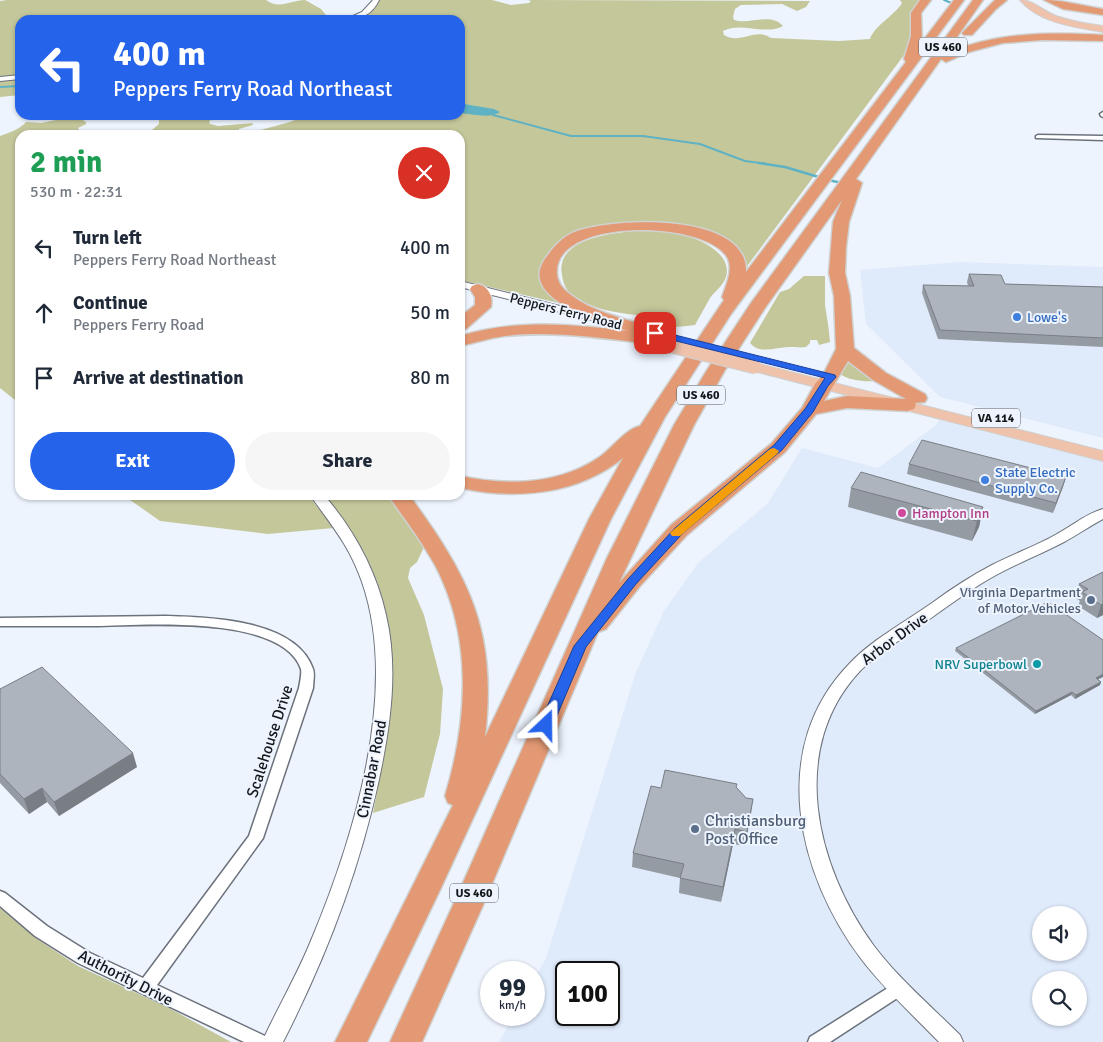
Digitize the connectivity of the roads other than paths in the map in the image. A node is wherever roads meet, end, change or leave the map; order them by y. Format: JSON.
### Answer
{"nodes":[{"id":1,"x":376,"y":0,"type":"edge"},
{"id":2,"x":926,"y":0,"type":"edge"},
{"id":3,"x":959,"y":0,"type":"edge"},
{"id":4,"x":978,"y":0,"type":"edge"},
{"id":5,"x":1002,"y":0,"type":"edge"},
{"id":6,"x":1049,"y":0,"type":"edge"},
{"id":7,"x":1026,"y":2,"type":"edge"},
{"id":8,"x":1103,"y":12,"type":"edge"},
{"id":9,"x":363,"y":15,"type":"edge"},
{"id":10,"x":1103,"y":29,"type":"edge"},
{"id":11,"x":1103,"y":38,"type":"edge"},
{"id":12,"x":946,"y":58,"type":"junction"},
{"id":13,"x":15,"y":78,"type":"edge"},
{"id":14,"x":900,"y":78,"type":"junction"},
{"id":15,"x":0,"y":79,"type":"edge"},
{"id":16,"x":909,"y":95,"type":"junction"},
{"id":17,"x":1038,"y":137,"type":"dead end"},
{"id":18,"x":1103,"y":138,"type":"edge"},
{"id":19,"x":859,"y":164,"type":"junction"},
{"id":20,"x":465,"y":286,"type":"edge"},
{"id":21,"x":465,"y":293,"type":"edge"},
{"id":22,"x":481,"y":294,"type":"junction"},
{"id":23,"x":724,"y":312,"type":"junction"},
{"id":24,"x":465,"y":322,"type":"edge"},
{"id":25,"x":639,"y":333,"type":"junction"},
{"id":26,"x":465,"y":340,"type":"edge"},
{"id":27,"x":845,"y":349,"type":"junction"},
{"id":28,"x":828,"y":381,"type":"junction"},
{"id":29,"x":912,"y":402,"type":"junction"},
{"id":30,"x":810,"y":410,"type":"junction"},
{"id":31,"x":655,"y":417,"type":"junction"},
{"id":32,"x":1103,"y":444,"type":"edge"},
{"id":33,"x":1103,"y":456,"type":"edge"},
{"id":34,"x":465,"y":483,"type":"edge"},
{"id":35,"x":321,"y":500,"type":"edge"},
{"id":36,"x":402,"y":500,"type":"edge"},
{"id":37,"x":1103,"y":513,"type":"edge"},
{"id":38,"x":0,"y":622,"type":"edge"},
{"id":39,"x":580,"y":646,"type":"junction"},
{"id":40,"x":426,"y":890,"type":"junction"},
{"id":41,"x":0,"y":897,"type":"edge"},
{"id":42,"x":145,"y":988,"type":"junction"},
{"id":43,"x":899,"y":988,"type":"junction"},
{"id":44,"x":261,"y":1042,"type":"edge"},
{"id":45,"x":272,"y":1042,"type":"edge"},
{"id":46,"x":351,"y":1042,"type":"edge"},
{"id":47,"x":406,"y":1042,"type":"edge"},
{"id":48,"x":816,"y":1042,"type":"edge"},
{"id":49,"x":953,"y":1042,"type":"edge"}],
"edges":[{"from":1,"to":9,"type":"street"},
{"from":2,"to":14,"type":"highway"},
{"from":3,"to":14,"type":"highway","number":"US 460"},
{"from":4,"to":16,"type":"highway","number":"US 460"},
{"from":5,"to":12,"type":"highway"},
{"from":6,"to":8,"type":"highway"},
{"from":7,"to":10,"type":"main road"},
{"from":11,"to":12,"type":"highway"},
{"from":12,"to":16,"type":"highway"},
{"from":13,"to":15,"type":"street"},
{"from":14,"to":23,"type":"highway","number":"US 460"},
{"from":16,"to":19,"type":"highway","number":"US 460"},
{"from":17,"to":18,"type":"street"},
{"from":19,"to":27,"type":"highway"},
{"from":19,"to":39,"type":"highway","number":"US 460"},
{"from":20,"to":22,"type":"street","name":"Peppers Ferry Road","number":"VA 114"},
{"from":21,"to":22,"type":"street","name":"Peppers Ferry Road","number":"VA 114"},
{"from":22,"to":24,"type":"highway"},
{"from":22,"to":25,"type":"street","name":"Peppers Ferry Road","number":"VA 114"},
{"from":23,"to":25,"type":"highway"},
{"from":23,"to":31,"type":"highway","number":"US 460"},
{"from":25,"to":26,"type":"highway"},
{"from":25,"to":28,"type":"main road","name":"Peppers Ferry Road","number":"VA 114","bridge":true},
{"from":27,"to":28,"type":"highway"},
{"from":27,"to":29,"type":"highway"},
{"from":28,"to":29,"type":"main road","number":"VA 114"},
{"from":28,"to":30,"type":"highway"},
{"from":29,"to":30,"type":"highway"},
{"from":29,"to":32,"type":"main road","number":"VA 114"},
{"from":29,"to":33,"type":"main road","number":"VA 114"},
{"from":30,"to":39,"type":"highway"},
{"from":31,"to":34,"type":"highway"},
{"from":31,"to":40,"type":"highway","number":"US 460"},
{"from":35,"to":45,"type":"street","name":"Cinnabar Road"},
{"from":36,"to":40,"type":"highway"},
{"from":37,"to":43,"type":"street","name":"Arbor Drive"},
{"from":38,"to":42,"type":"street","name":"Scalehouse Drive"},
{"from":39,"to":47,"type":"highway","number":"US 460"},
{"from":40,"to":46,"type":"highway","number":"US 460"},
{"from":41,"to":42,"type":"street","name":"Authority Drive"},
{"from":42,"to":44,"type":"street","name":"Authority Drive"},
{"from":43,"to":48,"type":"street"},
{"from":43,"to":49,"type":"street","name":"Arbor Drive"}]}
